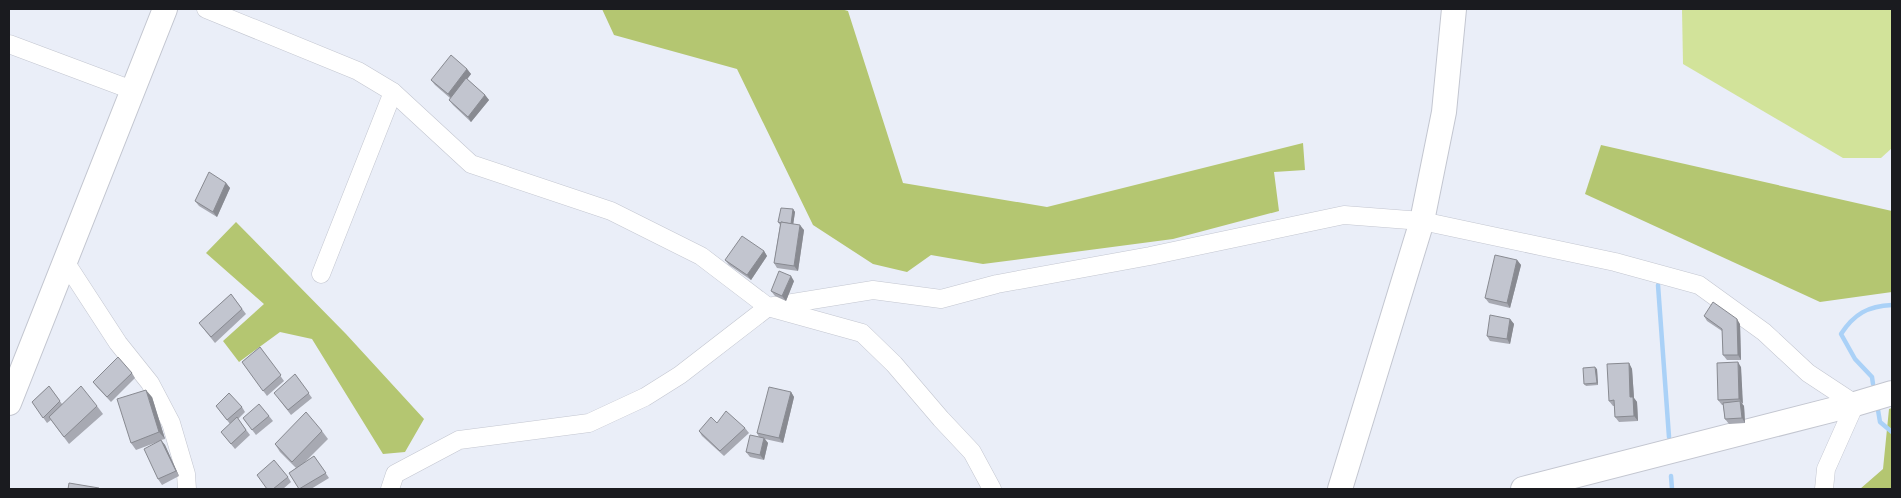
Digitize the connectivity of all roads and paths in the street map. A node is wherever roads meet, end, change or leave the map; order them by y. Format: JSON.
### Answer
{"nodes":[{"id":1,"x":164,"y":9,"type":"edge"},
{"id":2,"x":206,"y":9,"type":"edge"},
{"id":3,"x":1454,"y":9,"type":"edge"},
{"id":4,"x":9,"y":44,"type":"edge"},
{"id":5,"x":132,"y":90,"type":"junction"},
{"id":6,"x":393,"y":92,"type":"junction"},
{"id":7,"x":1422,"y":221,"type":"junction"},
{"id":8,"x":64,"y":260,"type":"junction"},
{"id":9,"x":321,"y":274,"type":"dead end"},
{"id":10,"x":768,"y":308,"type":"junction"},
{"id":11,"x":1892,"y":393,"type":"edge"},
{"id":12,"x":9,"y":402,"type":"edge"},
{"id":13,"x":1855,"y":404,"type":"junction"},
{"id":14,"x":187,"y":489,"type":"edge"},
{"id":15,"x":390,"y":489,"type":"edge"},
{"id":16,"x":992,"y":489,"type":"edge"},
{"id":17,"x":1340,"y":489,"type":"edge"},
{"id":18,"x":1522,"y":489,"type":"edge"},
{"id":19,"x":1824,"y":489,"type":"edge"}],
"edges":[{"from":1,"to":5,"type":"street"},
{"from":2,"to":6,"type":"street"},
{"from":3,"to":7,"type":"street"},
{"from":4,"to":5,"type":"street"},
{"from":5,"to":8,"type":"street"},
{"from":6,"to":9,"type":"street"},
{"from":6,"to":10,"type":"street"},
{"from":7,"to":10,"type":"street"},
{"from":7,"to":13,"type":"street"},
{"from":7,"to":17,"type":"street"},
{"from":8,"to":12,"type":"street"},
{"from":8,"to":14,"type":"street"},
{"from":10,"to":15,"type":"street"},
{"from":10,"to":16,"type":"street"},
{"from":11,"to":13,"type":"street"},
{"from":13,"to":18,"type":"street"},
{"from":13,"to":19,"type":"street"}]}
